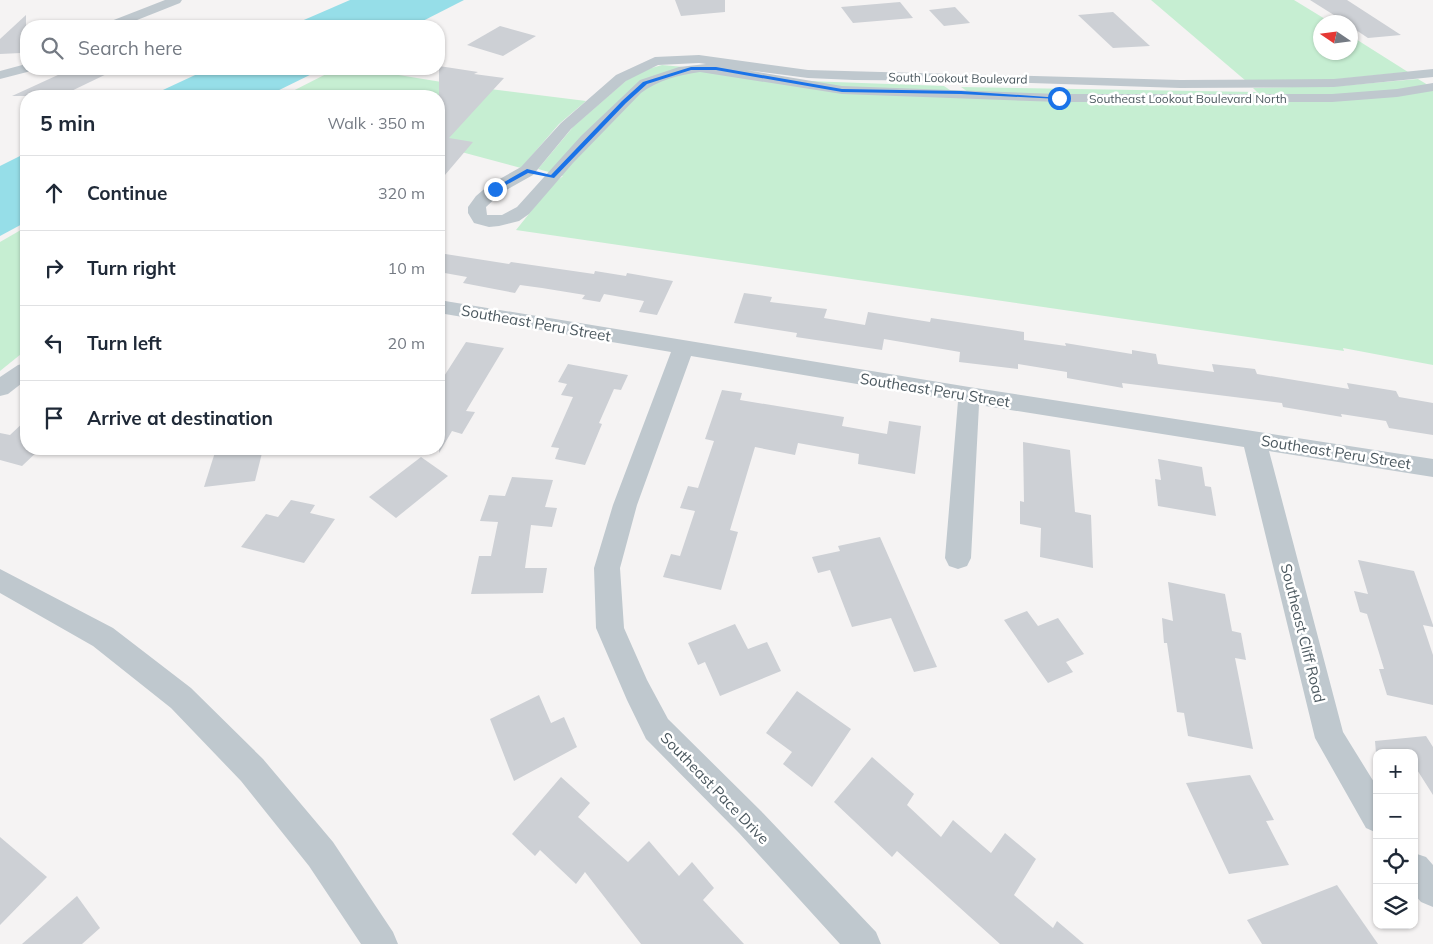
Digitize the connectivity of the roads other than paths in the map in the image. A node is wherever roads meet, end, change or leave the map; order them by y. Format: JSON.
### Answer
{"nodes":[{"id":1,"x":176,"y":0,"type":"edge"},
{"id":2,"x":190,"y":0,"type":"edge"},
{"id":3,"x":152,"y":13,"type":"junction"},
{"id":4,"x":130,"y":20,"type":"edge"},
{"id":5,"x":140,"y":20,"type":"edge"},
{"id":6,"x":691,"y":64,"type":"junction"},
{"id":7,"x":20,"y":66,"type":"edge"},
{"id":8,"x":20,"y":68,"type":"edge"},
{"id":9,"x":0,"y":69,"type":"edge"},
{"id":10,"x":1433,"y":73,"type":"edge"},
{"id":11,"x":0,"y":75,"type":"edge"},
{"id":12,"x":946,"y":78,"type":"junction"},
{"id":13,"x":1433,"y":87,"type":"edge"},
{"id":14,"x":961,"y":93,"type":"junction"},
{"id":15,"x":527,"y":171,"type":"junction"},
{"id":16,"x":552,"y":177,"type":"junction"},
{"id":17,"x":445,"y":307,"type":"edge"},
{"id":18,"x":684,"y":349,"type":"junction"},
{"id":19,"x":20,"y":374,"type":"edge"},
{"id":20,"x":0,"y":388,"type":"edge"},
{"id":21,"x":969,"y":395,"type":"junction"},
{"id":22,"x":1254,"y":439,"type":"junction"},
{"id":23,"x":1433,"y":468,"type":"edge"},
{"id":24,"x":958,"y":558,"type":"dead end"},
{"id":25,"x":0,"y":580,"type":"edge"},
{"id":26,"x":1373,"y":811,"type":"edge"},
{"id":27,"x":1418,"y":873,"type":"edge"},
{"id":28,"x":1433,"y":890,"type":"edge"},
{"id":29,"x":381,"y":944,"type":"edge"},
{"id":30,"x":864,"y":944,"type":"edge"}],
"edges":[{"from":1,"to":3,"type":"street"},
{"from":2,"to":3,"type":"street"},
{"from":3,"to":4,"type":"street"},
{"from":3,"to":5,"type":"street"},
{"from":6,"to":12,"type":"street","name":"South Lookout Boulevard"},
{"from":6,"to":14,"type":"street","name":"Southeast Lookout Boulevard North"},
{"from":6,"to":15,"type":"street","name":"South Lookout Boulevard"},
{"from":6,"to":16,"type":"street","name":"Southeast Lookout Boulevard North"},
{"from":7,"to":9,"type":"street"},
{"from":8,"to":11,"type":"street"},
{"from":10,"to":12,"type":"street","name":"South Lookout Boulevard"},
{"from":12,"to":14,"type":"street"},
{"from":13,"to":14,"type":"street","name":"Southeast Lookout Boulevard North"},
{"from":15,"to":16,"type":"street"},
{"from":15,"to":16,"type":"street","name":"Southeast Lookout Boulevard North"},
{"from":17,"to":18,"type":"street","name":"Southeast Peru Street"},
{"from":18,"to":21,"type":"street","name":"Southeast Peru Street"},
{"from":18,"to":30,"type":"street","name":"Southeast Pace Drive"},
{"from":19,"to":20,"type":"street"},
{"from":21,"to":22,"type":"street","name":"Southeast Peru Street"},
{"from":21,"to":24,"type":"street"},
{"from":22,"to":23,"type":"street","name":"Southeast Peru Street"},
{"from":22,"to":26,"type":"street","name":"Southeast Cliff Road"},
{"from":25,"to":29,"type":"street"},
{"from":27,"to":28,"type":"street"}]}
